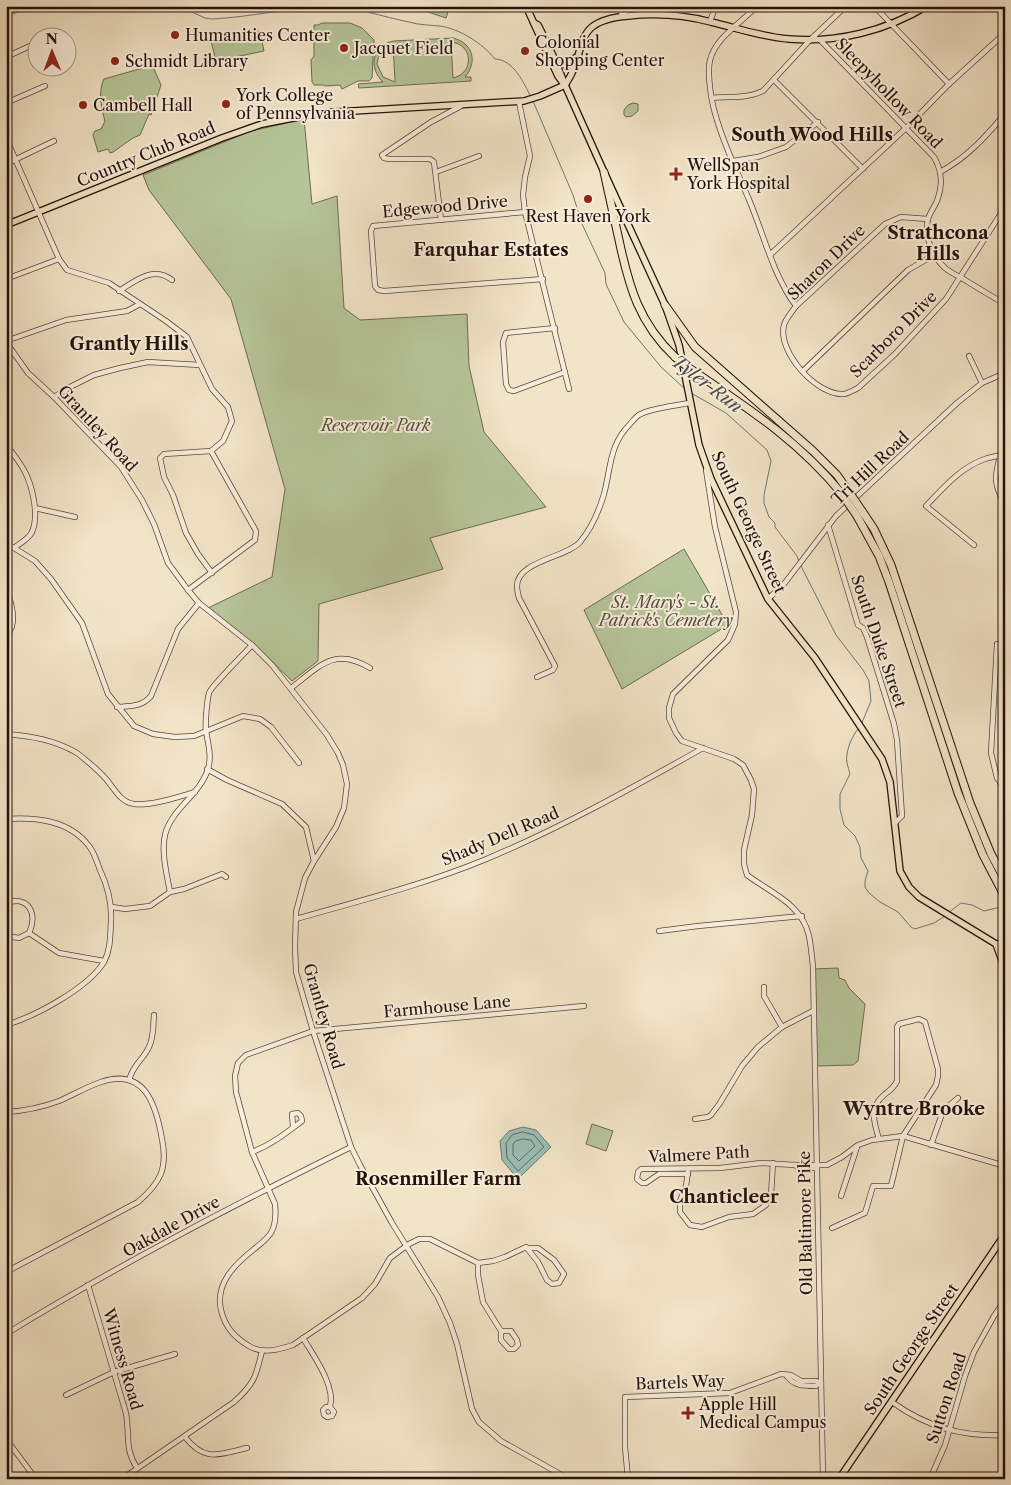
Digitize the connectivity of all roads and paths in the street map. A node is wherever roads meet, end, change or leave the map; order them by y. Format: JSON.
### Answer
{"nodes":[{"id":1,"x":25,"y":6,"type":"edge"},
{"id":2,"x":526,"y":6,"type":"edge"},
{"id":3,"x":620,"y":6,"type":"edge"},
{"id":4,"x":638,"y":6,"type":"edge"},
{"id":5,"x":716,"y":6,"type":"edge"},
{"id":6,"x":757,"y":6,"type":"edge"},
{"id":7,"x":846,"y":6,"type":"edge"},
{"id":8,"x":874,"y":6,"type":"edge"},
{"id":9,"x":927,"y":6,"type":"edge"},
{"id":10,"x":6,"y":14,"type":"edge"},
{"id":11,"x":622,"y":16,"type":"junction"},
{"id":12,"x":710,"y":21,"type":"junction"},
{"id":13,"x":534,"y":22,"type":"junction"},
{"id":14,"x":891,"y":24,"type":"junction"},
{"id":15,"x":733,"y":28,"type":"junction"},
{"id":16,"x":1005,"y":33,"type":"edge"},
{"id":17,"x":810,"y":40,"type":"junction"},
{"id":18,"x":820,"y":40,"type":"junction"},
{"id":19,"x":28,"y":47,"type":"edge"},
{"id":20,"x":578,"y":55,"type":"junction"},
{"id":21,"x":6,"y":57,"type":"edge"},
{"id":22,"x":555,"y":60,"type":"junction"},
{"id":23,"x":774,"y":80,"type":"junction"},
{"id":24,"x":949,"y":84,"type":"junction"},
{"id":25,"x":45,"y":86,"type":"dead end"},
{"id":26,"x":565,"y":86,"type":"junction"},
{"id":27,"x":713,"y":98,"type":"junction"},
{"id":28,"x":519,"y":102,"type":"junction"},
{"id":29,"x":6,"y":104,"type":"edge"},
{"id":30,"x":463,"y":104,"type":"junction"},
{"id":31,"x":1005,"y":114,"type":"edge"},
{"id":32,"x":818,"y":122,"type":"junction"},
{"id":33,"x":906,"y":128,"type":"junction"},
{"id":34,"x":6,"y":138,"type":"edge"},
{"id":35,"x":54,"y":141,"type":"dead end"},
{"id":36,"x":479,"y":156,"type":"dead end"},
{"id":37,"x":15,"y":160,"type":"junction"},
{"id":38,"x":733,"y":160,"type":"junction"},
{"id":39,"x":6,"y":164,"type":"edge"},
{"id":40,"x":863,"y":168,"type":"junction"},
{"id":41,"x":436,"y":172,"type":"junction"},
{"id":42,"x":604,"y":172,"type":"junction"},
{"id":43,"x":940,"y":172,"type":"junction"},
{"id":44,"x":1005,"y":208,"type":"edge"},
{"id":45,"x":526,"y":212,"type":"junction"},
{"id":46,"x":38,"y":213,"type":"junction"},
{"id":47,"x":928,"y":219,"type":"junction"},
{"id":48,"x":441,"y":220,"type":"junction"},
{"id":49,"x":6,"y":225,"type":"edge"},
{"id":50,"x":771,"y":254,"type":"junction"},
{"id":51,"x":934,"y":255,"type":"junction"},
{"id":52,"x":58,"y":259,"type":"junction"},
{"id":53,"x":961,"y":278,"type":"junction"},
{"id":54,"x":6,"y":279,"type":"edge"},
{"id":55,"x":543,"y":279,"type":"junction"},
{"id":56,"x":172,"y":280,"type":"dead end"},
{"id":57,"x":119,"y":291,"type":"junction"},
{"id":58,"x":140,"y":304,"type":"junction"},
{"id":59,"x":1005,"y":304,"type":"edge"},
{"id":60,"x":665,"y":305,"type":"junction"},
{"id":61,"x":796,"y":306,"type":"junction"},
{"id":62,"x":555,"y":328,"type":"junction"},
{"id":63,"x":6,"y":341,"type":"edge"},
{"id":64,"x":968,"y":356,"type":"dead end"},
{"id":65,"x":794,"y":361,"type":"joint"},
{"id":66,"x":200,"y":365,"type":"junction"},
{"id":67,"x":803,"y":370,"type":"junction"},
{"id":68,"x":565,"y":372,"type":"junction"},
{"id":69,"x":1005,"y":373,"type":"edge"},
{"id":70,"x":982,"y":382,"type":"junction"},
{"id":71,"x":569,"y":389,"type":"dead end"},
{"id":72,"x":54,"y":397,"type":"junction"},
{"id":73,"x":690,"y":403,"type":"junction"},
{"id":74,"x":6,"y":444,"type":"edge"},
{"id":75,"x":211,"y":450,"type":"junction"},
{"id":76,"x":1002,"y":455,"type":"edge"},
{"id":77,"x":706,"y":466,"type":"junction"},
{"id":78,"x":845,"y":492,"type":"junction"},
{"id":79,"x":1001,"y":497,"type":"dead end"},
{"id":80,"x":35,"y":508,"type":"junction"},
{"id":81,"x":860,"y":513,"type":"junction"},
{"id":82,"x":76,"y":517,"type":"dead end"},
{"id":83,"x":828,"y":525,"type":"junction"},
{"id":84,"x":974,"y":545,"type":"dead end"},
{"id":85,"x":7,"y":546,"type":"edge"},
{"id":86,"x":14,"y":548,"type":"junction"},
{"id":87,"x":212,"y":573,"type":"junction"},
{"id":88,"x":6,"y":586,"type":"edge"},
{"id":89,"x":188,"y":590,"type":"junction"},
{"id":90,"x":768,"y":600,"type":"junction"},
{"id":91,"x":199,"y":604,"type":"junction"},
{"id":92,"x":6,"y":637,"type":"edge"},
{"id":93,"x":997,"y":644,"type":"dead end"},
{"id":94,"x":252,"y":645,"type":"junction"},
{"id":95,"x":370,"y":668,"type":"dead end"},
{"id":96,"x":537,"y":678,"type":"dead end"},
{"id":97,"x":291,"y":688,"type":"junction"},
{"id":98,"x":117,"y":707,"type":"junction"},
{"id":99,"x":206,"y":731,"type":"junction"},
{"id":100,"x":6,"y":734,"type":"edge"},
{"id":101,"x":703,"y":748,"type":"junction"},
{"id":102,"x":299,"y":763,"type":"dead end"},
{"id":103,"x":207,"y":769,"type":"junction"},
{"id":104,"x":1005,"y":789,"type":"edge"},
{"id":105,"x":196,"y":792,"type":"junction"},
{"id":106,"x":6,"y":819,"type":"edge"},
{"id":107,"x":895,"y":823,"type":"junction"},
{"id":108,"x":314,"y":861,"type":"junction"},
{"id":109,"x":226,"y":876,"type":"dead end"},
{"id":110,"x":1005,"y":880,"type":"edge"},
{"id":111,"x":170,"y":892,"type":"junction"},
{"id":112,"x":1005,"y":897,"type":"edge"},
{"id":113,"x":6,"y":903,"type":"edge"},
{"id":114,"x":112,"y":907,"type":"junction"},
{"id":115,"x":802,"y":916,"type":"junction"},
{"id":116,"x":296,"y":919,"type":"junction"},
{"id":117,"x":659,"y":931,"type":"dead end"},
{"id":118,"x":29,"y":933,"type":"junction"},
{"id":119,"x":6,"y":936,"type":"edge"},
{"id":120,"x":1005,"y":942,"type":"edge"},
{"id":121,"x":996,"y":944,"type":"junction"},
{"id":122,"x":104,"y":961,"type":"junction"},
{"id":123,"x":1005,"y":969,"type":"edge"},
{"id":124,"x":764,"y":987,"type":"dead end"},
{"id":125,"x":584,"y":1006,"type":"dead end"},
{"id":126,"x":813,"y":1011,"type":"junction"},
{"id":127,"x":154,"y":1015,"type":"dead end"},
{"id":128,"x":6,"y":1025,"type":"edge"},
{"id":129,"x":782,"y":1027,"type":"junction"},
{"id":130,"x":313,"y":1031,"type":"junction"},
{"id":131,"x":129,"y":1080,"type":"junction"},
{"id":132,"x":958,"y":1098,"type":"dead end"},
{"id":133,"x":6,"y":1112,"type":"edge"},
{"id":134,"x":695,"y":1120,"type":"dead end"},
{"id":135,"x":293,"y":1127,"type":"dead end"},
{"id":136,"x":903,"y":1136,"type":"junction"},
{"id":137,"x":878,"y":1139,"type":"junction"},
{"id":138,"x":858,"y":1145,"type":"junction"},
{"id":139,"x":931,"y":1145,"type":"junction"},
{"id":140,"x":351,"y":1146,"type":"junction"},
{"id":141,"x":252,"y":1152,"type":"junction"},
{"id":142,"x":773,"y":1164,"type":"junction"},
{"id":143,"x":816,"y":1166,"type":"junction"},
{"id":144,"x":1005,"y":1166,"type":"edge"},
{"id":145,"x":688,"y":1171,"type":"junction"},
{"id":146,"x":268,"y":1188,"type":"junction"},
{"id":147,"x":841,"y":1196,"type":"dead end"},
{"id":148,"x":832,"y":1228,"type":"dead end"},
{"id":149,"x":1005,"y":1234,"type":"edge"},
{"id":150,"x":406,"y":1246,"type":"junction"},
{"id":151,"x":526,"y":1247,"type":"junction"},
{"id":152,"x":478,"y":1263,"type":"junction"},
{"id":153,"x":6,"y":1272,"type":"edge"},
{"id":154,"x":88,"y":1285,"type":"junction"},
{"id":155,"x":1005,"y":1300,"type":"edge"},
{"id":156,"x":501,"y":1331,"type":"junction"},
{"id":157,"x":6,"y":1334,"type":"edge"},
{"id":158,"x":303,"y":1338,"type":"junction"},
{"id":159,"x":262,"y":1351,"type":"junction"},
{"id":160,"x":175,"y":1354,"type":"dead end"},
{"id":161,"x":114,"y":1372,"type":"junction"},
{"id":162,"x":820,"y":1383,"type":"junction"},
{"id":163,"x":66,"y":1395,"type":"dead end"},
{"id":164,"x":892,"y":1402,"type":"junction"},
{"id":165,"x":330,"y":1407,"type":"dead end"},
{"id":166,"x":950,"y":1430,"type":"junction"},
{"id":167,"x":1005,"y":1435,"type":"edge"},
{"id":168,"x":185,"y":1437,"type":"junction"},
{"id":169,"x":6,"y":1440,"type":"edge"},
{"id":170,"x":247,"y":1448,"type":"dead end"},
{"id":171,"x":137,"y":1468,"type":"junction"},
{"id":172,"x":36,"y":1479,"type":"edge"},
{"id":173,"x":122,"y":1479,"type":"edge"},
{"id":174,"x":569,"y":1479,"type":"edge"},
{"id":175,"x":628,"y":1479,"type":"edge"},
{"id":176,"x":824,"y":1479,"type":"edge"},
{"id":177,"x":839,"y":1479,"type":"edge"},
{"id":178,"x":930,"y":1479,"type":"edge"}],
"edges":[{"from":1,"to":10,"type":"street"},
{"from":2,"to":13,"type":"main road","name":"South George Street"},
{"from":3,"to":11,"type":"street"},
{"from":4,"to":11,"type":"street"},
{"from":5,"to":12,"type":"street"},
{"from":6,"to":15,"type":"street"},
{"from":7,"to":17,"type":"street"},
{"from":8,"to":14,"type":"street"},
{"from":9,"to":14,"type":"main road"},
{"from":11,"to":12,"type":"main road"},
{"from":11,"to":20,"type":"main road"},
{"from":12,"to":15,"type":"main road"},
{"from":13,"to":22,"type":"main road","name":"South George Street"},
{"from":13,"to":26,"type":"main road","name":"South George Street"},
{"from":14,"to":18,"type":"main road"},
{"from":14,"to":24,"type":"street"},
{"from":15,"to":17,"type":"main road"},
{"from":15,"to":27,"type":"street"},
{"from":16,"to":24,"type":"street"},
{"from":17,"to":18,"type":"main road"},
{"from":17,"to":23,"type":"street"},
{"from":18,"to":33,"type":"street","name":"Sleepyhollow Road"},
{"from":19,"to":21,"type":"street"},
{"from":20,"to":22,"type":"main road"},
{"from":20,"to":26,"type":"main road"},
{"from":22,"to":26,"type":"main road","name":"South George Street"},
{"from":23,"to":27,"type":"street"},
{"from":23,"to":32,"type":"street"},
{"from":24,"to":33,"type":"street"},
{"from":25,"to":29,"type":"street"},
{"from":26,"to":28,"type":"main road","name":"Country Club Road"},
{"from":26,"to":42,"type":"main road","name":"South George Street"},
{"from":27,"to":38,"type":"street"},
{"from":28,"to":30,"type":"main road","name":"Country Club Road"},
{"from":28,"to":45,"type":"street"},
{"from":30,"to":41,"type":"street"},
{"from":30,"to":46,"type":"main road","name":"Country Club Road"},
{"from":31,"to":43,"type":"street"},
{"from":32,"to":38,"type":"street"},
{"from":32,"to":40,"type":"street"},
{"from":33,"to":40,"type":"street"},
{"from":33,"to":43,"type":"street","name":"Sleepyhollow Road"},
{"from":34,"to":37,"type":"street"},
{"from":35,"to":37,"type":"street"},
{"from":36,"to":41,"type":"street"},
{"from":37,"to":39,"type":"street"},
{"from":37,"to":46,"type":"street"},
{"from":38,"to":50,"type":"street"},
{"from":40,"to":50,"type":"street"},
{"from":41,"to":48,"type":"street"},
{"from":42,"to":60,"type":"main road","name":"South George Street"},
{"from":42,"to":78,"type":"highway","bridge":true},
{"from":43,"to":47,"type":"street","name":"Sleepyhollow Road"},
{"from":44,"to":53,"type":"street","name":"Scarboro Drive"},
{"from":45,"to":48,"type":"street","name":"Edgewood Drive"},
{"from":45,"to":55,"type":"street"},
{"from":46,"to":49,"type":"main road","name":"Country Club Road"},
{"from":46,"to":52,"type":"street"},
{"from":47,"to":51,"type":"street","name":"Sleepyhollow Road"},
{"from":47,"to":61,"type":"street","name":"Sharon Drive"},
{"from":48,"to":55,"type":"street","name":"Edgewood Drive"},
{"from":50,"to":61,"type":"street"},
{"from":51,"to":53,"type":"street"},
{"from":51,"to":67,"type":"street"},
{"from":52,"to":54,"type":"street"},
{"from":52,"to":57,"type":"street"},
{"from":53,"to":59,"type":"street"},
{"from":53,"to":67,"type":"street","name":"Scarboro Drive"},
{"from":55,"to":62,"type":"street"},
{"from":56,"to":57,"type":"street"},
{"from":57,"to":58,"type":"street"},
{"from":58,"to":63,"type":"street"},
{"from":58,"to":66,"type":"street"},
{"from":60,"to":73,"type":"main road","name":"South George Street"},
{"from":60,"to":78,"type":"highway"},
{"from":61,"to":65,"type":"street","name":"Sharon Drive"},
{"from":62,"to":68,"type":"street"},
{"from":62,"to":68,"type":"street"},
{"from":63,"to":72,"type":"street","name":"Grantley Road"},
{"from":64,"to":70,"type":"street"},
{"from":65,"to":67,"type":"street","name":"Scarboro Drive"},
{"from":66,"to":72,"type":"street"},
{"from":66,"to":75,"type":"street"},
{"from":68,"to":71,"type":"street"},
{"from":69,"to":70,"type":"street","name":"Tri Hill Road"},
{"from":70,"to":83,"type":"street","name":"Tri Hill Road"},
{"from":72,"to":89,"type":"street","name":"Grantley Road"},
{"from":73,"to":77,"type":"main road","name":"South George Street"},
{"from":73,"to":96,"type":"street"},
{"from":74,"to":80,"type":"street"},
{"from":75,"to":87,"type":"street"},
{"from":75,"to":87,"type":"street"},
{"from":76,"to":79,"type":"street"},
{"from":76,"to":84,"type":"street"},
{"from":77,"to":90,"type":"main road","name":"South George Street"},
{"from":77,"to":101,"type":"street"},
{"from":78,"to":81,"type":"highway","bridge":true},
{"from":80,"to":82,"type":"street"},
{"from":80,"to":86,"type":"street"},
{"from":81,"to":110,"type":"highway"},
{"from":81,"to":112,"type":"highway"},
{"from":83,"to":90,"type":"street","name":"Tri Hill Road"},
{"from":83,"to":107,"type":"street","name":"South Duke Street"},
{"from":85,"to":86,"type":"street"},
{"from":86,"to":98,"type":"street"},
{"from":87,"to":89,"type":"street"},
{"from":88,"to":92,"type":"street"},
{"from":89,"to":91,"type":"street","name":"Grantley Road"},
{"from":90,"to":107,"type":"main road","name":"South George Street"},
{"from":91,"to":94,"type":"street","name":"Grantley Road"},
{"from":91,"to":98,"type":"street"},
{"from":93,"to":104,"type":"street"},
{"from":94,"to":97,"type":"street","name":"Grantley Road"},
{"from":94,"to":99,"type":"street"},
{"from":95,"to":97,"type":"street"},
{"from":97,"to":108,"type":"street","name":"Grantley Road"},
{"from":98,"to":99,"type":"street"},
{"from":99,"to":102,"type":"street"},
{"from":99,"to":103,"type":"street"},
{"from":100,"to":105,"type":"street"},
{"from":101,"to":115,"type":"street"},
{"from":101,"to":116,"type":"street","name":"Shady Dell Road"},
{"from":103,"to":105,"type":"street"},
{"from":103,"to":108,"type":"street"},
{"from":105,"to":111,"type":"street"},
{"from":106,"to":114,"type":"street"},
{"from":107,"to":121,"type":"main road","name":"South George Street"},
{"from":108,"to":116,"type":"street","name":"Grantley Road"},
{"from":109,"to":111,"type":"street"},
{"from":111,"to":114,"type":"street"},
{"from":113,"to":118,"type":"street"},
{"from":114,"to":122,"type":"street"},
{"from":115,"to":117,"type":"street"},
{"from":115,"to":126,"type":"street","name":"Old Baltimore Pike"},
{"from":116,"to":130,"type":"street","name":"Grantley Road"},
{"from":118,"to":119,"type":"street"},
{"from":118,"to":122,"type":"street"},
{"from":120,"to":121,"type":"street"},
{"from":121,"to":123,"type":"main road"},
{"from":122,"to":128,"type":"street"},
{"from":124,"to":129,"type":"street"},
{"from":125,"to":130,"type":"street","name":"Farmhouse Lane"},
{"from":126,"to":129,"type":"street"},
{"from":126,"to":143,"type":"street","name":"Old Baltimore Pike"},
{"from":127,"to":131,"type":"street"},
{"from":129,"to":134,"type":"street"},
{"from":130,"to":140,"type":"street","name":"Grantley Road"},
{"from":130,"to":141,"type":"street","name":"Farmhouse Lane"},
{"from":131,"to":133,"type":"street"},
{"from":131,"to":153,"type":"street"},
{"from":132,"to":139,"type":"street"},
{"from":135,"to":141,"type":"street"},
{"from":136,"to":137,"type":"street","name":"Valmere Path"},
{"from":136,"to":137,"type":"street"},
{"from":136,"to":139,"type":"street"},
{"from":136,"to":148,"type":"street"},
{"from":137,"to":138,"type":"street","name":"Valmere Path"},
{"from":138,"to":143,"type":"street","name":"Valmere Path"},
{"from":138,"to":147,"type":"street"},
{"from":139,"to":144,"type":"street"},
{"from":140,"to":146,"type":"street","name":"Oakdale Drive"},
{"from":140,"to":150,"type":"street","name":"Grantley Road"},
{"from":141,"to":146,"type":"street","name":"Farmhouse Lane"},
{"from":142,"to":143,"type":"street","name":"Valmere Path"},
{"from":142,"to":145,"type":"street","name":"Valmere Path"},
{"from":142,"to":145,"type":"street"},
{"from":143,"to":162,"type":"street","name":"Old Baltimore Pike"},
{"from":145,"to":145,"type":"street","name":"Valmere Path"},
{"from":146,"to":154,"type":"street","name":"Oakdale Drive"},
{"from":146,"to":159,"type":"street","name":"Farmhouse Lane"},
{"from":149,"to":164,"type":"main road","name":"South George Street"},
{"from":150,"to":152,"type":"street"},
{"from":150,"to":158,"type":"street"},
{"from":150,"to":174,"type":"street","name":"Grantley Road"},
{"from":151,"to":151,"type":"street"},
{"from":151,"to":152,"type":"street"},
{"from":152,"to":156,"type":"street"},
{"from":154,"to":157,"type":"street","name":"Oakdale Drive"},
{"from":154,"to":161,"type":"street","name":"Witness Road"},
{"from":155,"to":166,"type":"street","name":"Sutton Road"},
{"from":156,"to":156,"type":"street"},
{"from":158,"to":159,"type":"street"},
{"from":158,"to":165,"type":"street"},
{"from":159,"to":168,"type":"street"},
{"from":160,"to":161,"type":"street"},
{"from":161,"to":163,"type":"street"},
{"from":161,"to":171,"type":"street","name":"Witness Road"},
{"from":162,"to":175,"type":"street","name":"Bartels Way"},
{"from":162,"to":176,"type":"street","name":"Old Baltimore Pike"},
{"from":164,"to":166,"type":"street"},
{"from":164,"to":177,"type":"main road","name":"South George Street"},
{"from":166,"to":167,"type":"street"},
{"from":166,"to":178,"type":"street","name":"Sutton Road"},
{"from":168,"to":170,"type":"street"},
{"from":168,"to":171,"type":"street"},
{"from":169,"to":172,"type":"street"},
{"from":171,"to":173,"type":"street"}]}
